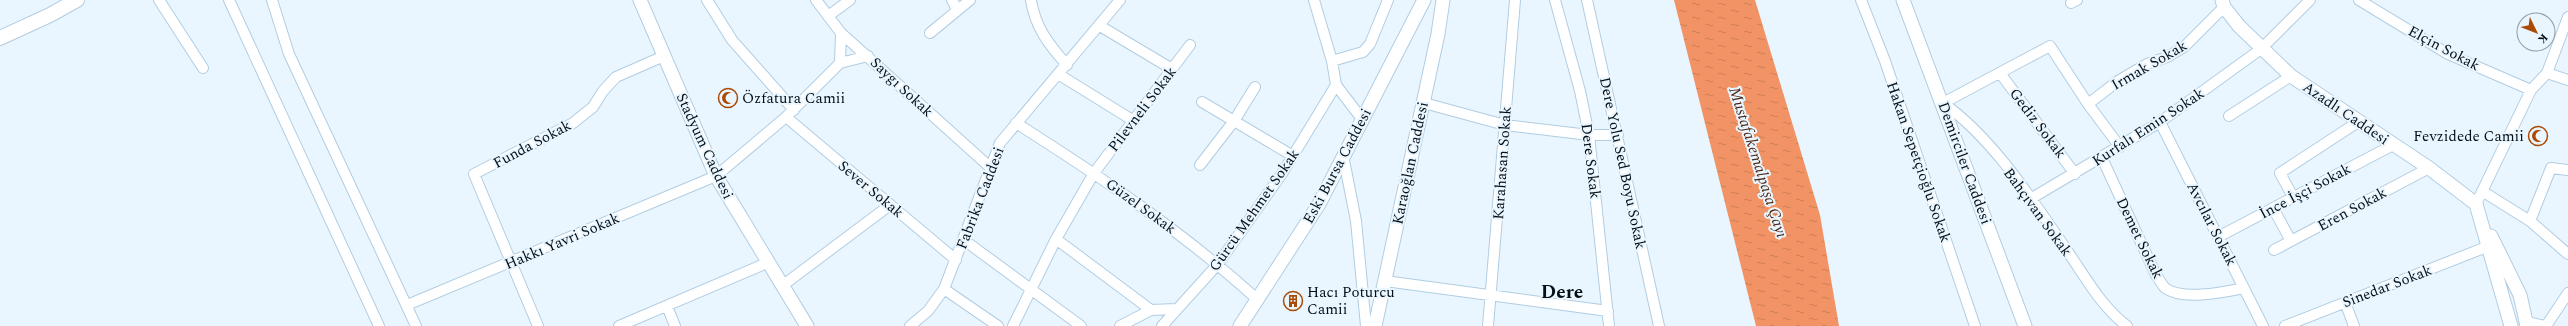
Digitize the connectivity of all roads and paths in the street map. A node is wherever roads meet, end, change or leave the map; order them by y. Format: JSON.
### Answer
{"nodes":[{"id":1,"x":77,"y":0,"type":"edge"},
{"id":2,"x":160,"y":0,"type":"edge"},
{"id":3,"x":229,"y":0,"type":"edge"},
{"id":4,"x":272,"y":0,"type":"edge"},
{"id":5,"x":640,"y":0,"type":"edge"},
{"id":6,"x":707,"y":0,"type":"edge"},
{"id":7,"x":816,"y":0,"type":"edge"},
{"id":8,"x":850,"y":0,"type":"edge"},
{"id":9,"x":970,"y":0,"type":"edge"},
{"id":10,"x":1031,"y":0,"type":"edge"},
{"id":11,"x":1120,"y":0,"type":"edge"},
{"id":12,"x":1314,"y":0,"type":"edge"},
{"id":13,"x":1388,"y":0,"type":"edge"},
{"id":14,"x":1424,"y":0,"type":"edge"},
{"id":15,"x":1443,"y":0,"type":"edge"},
{"id":16,"x":1515,"y":0,"type":"edge"},
{"id":17,"x":1556,"y":0,"type":"edge"},
{"id":18,"x":1587,"y":0,"type":"edge"},
{"id":19,"x":1861,"y":0,"type":"edge"},
{"id":20,"x":1903,"y":0,"type":"edge"},
{"id":21,"x":2310,"y":0,"type":"edge"},
{"id":22,"x":2359,"y":0,"type":"edge"},
{"id":23,"x":954,"y":4,"type":"edge"},
{"id":24,"x":2223,"y":4,"type":"edge"},
{"id":25,"x":828,"y":16,"type":"junction"},
{"id":26,"x":2568,"y":17,"type":"edge"},
{"id":27,"x":1100,"y":26,"type":"junction"},
{"id":28,"x":841,"y":33,"type":"junction"},
{"id":29,"x":930,"y":33,"type":"dead end"},
{"id":30,"x":0,"y":38,"type":"edge"},
{"id":31,"x":1190,"y":45,"type":"dead end"},
{"id":32,"x":2261,"y":49,"type":"junction"},
{"id":33,"x":664,"y":56,"type":"junction"},
{"id":34,"x":868,"y":56,"type":"junction"},
{"id":35,"x":1332,"y":61,"type":"junction"},
{"id":36,"x":840,"y":63,"type":"junction"},
{"id":37,"x":1067,"y":65,"type":"junction"},
{"id":38,"x":203,"y":68,"type":"dead end"},
{"id":39,"x":1172,"y":70,"type":"junction"},
{"id":40,"x":2000,"y":73,"type":"junction"},
{"id":41,"x":2547,"y":73,"type":"junction"},
{"id":42,"x":1058,"y":74,"type":"junction"},
{"id":43,"x":2291,"y":76,"type":"junction"},
{"id":44,"x":2568,"y":80,"type":"edge"},
{"id":45,"x":1336,"y":85,"type":"junction"},
{"id":46,"x":1255,"y":87,"type":"dead end"},
{"id":47,"x":2531,"y":90,"type":"junction"},
{"id":48,"x":1202,"y":102,"type":"dead end"},
{"id":49,"x":1424,"y":102,"type":"junction"},
{"id":50,"x":1944,"y":103,"type":"junction"},
{"id":51,"x":2088,"y":104,"type":"junction"},
{"id":52,"x":794,"y":110,"type":"junction"},
{"id":53,"x":2229,"y":116,"type":"dead end"},
{"id":54,"x":786,"y":117,"type":"junction"},
{"id":55,"x":1362,"y":119,"type":"junction"},
{"id":56,"x":1134,"y":121,"type":"junction"},
{"id":57,"x":1234,"y":121,"type":"junction"},
{"id":58,"x":2160,"y":122,"type":"junction"},
{"id":59,"x":2358,"y":122,"type":"junction"},
{"id":60,"x":1016,"y":123,"type":"junction"},
{"id":61,"x":1505,"y":125,"type":"junction"},
{"id":62,"x":1589,"y":135,"type":"junction"},
{"id":63,"x":1618,"y":135,"type":"junction"},
{"id":64,"x":2393,"y":145,"type":"junction"},
{"id":65,"x":2120,"y":147,"type":"junction"},
{"id":66,"x":1343,"y":155,"type":"junction"},
{"id":67,"x":1293,"y":156,"type":"junction"},
{"id":68,"x":2102,"y":158,"type":"junction"},
{"id":69,"x":1200,"y":166,"type":"dead end"},
{"id":70,"x":2429,"y":168,"type":"junction"},
{"id":71,"x":992,"y":170,"type":"junction"},
{"id":72,"x":2568,"y":170,"type":"edge"},
{"id":73,"x":1094,"y":173,"type":"junction"},
{"id":74,"x":2075,"y":174,"type":"junction"},
{"id":75,"x":716,"y":176,"type":"junction"},
{"id":76,"x":2482,"y":191,"type":"junction"},
{"id":77,"x":2293,"y":197,"type":"junction"},
{"id":78,"x":2032,"y":198,"type":"junction"},
{"id":79,"x":890,"y":205,"type":"junction"},
{"id":80,"x":2273,"y":208,"type":"junction"},
{"id":81,"x":2477,"y":209,"type":"junction"},
{"id":82,"x":2530,"y":221,"type":"junction"},
{"id":83,"x":2218,"y":237,"type":"junction"},
{"id":84,"x":1056,"y":239,"type":"junction"},
{"id":85,"x":964,"y":240,"type":"junction"},
{"id":86,"x":2291,"y":241,"type":"junction"},
{"id":87,"x":2489,"y":246,"type":"junction"},
{"id":88,"x":2274,"y":250,"type":"dead end"},
{"id":89,"x":2568,"y":254,"type":"edge"},
{"id":90,"x":956,"y":260,"type":"junction"},
{"id":91,"x":511,"y":262,"type":"junction"},
{"id":92,"x":768,"y":262,"type":"junction"},
{"id":93,"x":1218,"y":264,"type":"junction"},
{"id":94,"x":1385,"y":281,"type":"junction"},
{"id":95,"x":782,"y":286,"type":"junction"},
{"id":96,"x":2244,"y":288,"type":"junction"},
{"id":97,"x":944,"y":289,"type":"junction"},
{"id":98,"x":1031,"y":289,"type":"junction"},
{"id":99,"x":2568,"y":293,"type":"edge"},
{"id":100,"x":1491,"y":294,"type":"junction"},
{"id":101,"x":1258,"y":300,"type":"junction"},
{"id":102,"x":2345,"y":302,"type":"junction"},
{"id":103,"x":407,"y":305,"type":"junction"},
{"id":104,"x":667,"y":306,"type":"junction"},
{"id":105,"x":1176,"y":309,"type":"junction"},
{"id":106,"x":1151,"y":310,"type":"junction"},
{"id":107,"x":1608,"y":311,"type":"junction"},
{"id":108,"x":2527,"y":324,"type":"edge"},
{"id":109,"x":379,"y":326,"type":"edge"},
{"id":110,"x":416,"y":326,"type":"edge"},
{"id":111,"x":538,"y":326,"type":"edge"},
{"id":112,"x":619,"y":326,"type":"edge"},
{"id":113,"x":675,"y":326,"type":"edge"},
{"id":114,"x":807,"y":326,"type":"edge"},
{"id":115,"x":910,"y":326,"type":"edge"},
{"id":116,"x":998,"y":326,"type":"edge"},
{"id":117,"x":1013,"y":326,"type":"edge"},
{"id":118,"x":1082,"y":326,"type":"edge"},
{"id":119,"x":1120,"y":326,"type":"edge"},
{"id":120,"x":1162,"y":326,"type":"edge"},
{"id":121,"x":1240,"y":326,"type":"edge"},
{"id":122,"x":1366,"y":326,"type":"edge"},
{"id":123,"x":1375,"y":326,"type":"edge"},
{"id":124,"x":1488,"y":326,"type":"edge"},
{"id":125,"x":1609,"y":326,"type":"edge"},
{"id":126,"x":1659,"y":326,"type":"edge"},
{"id":127,"x":1975,"y":326,"type":"edge"},
{"id":128,"x":2025,"y":326,"type":"edge"},
{"id":129,"x":2127,"y":326,"type":"edge"},
{"id":130,"x":2264,"y":326,"type":"edge"},
{"id":131,"x":2285,"y":326,"type":"edge"},
{"id":132,"x":2354,"y":326,"type":"edge"},
{"id":133,"x":2511,"y":326,"type":"edge"},
{"id":134,"x":2546,"y":326,"type":"edge"}],
"edges":[{"from":1,"to":30,"type":"main road"},
{"from":2,"to":38,"type":"street"},
{"from":3,"to":109,"type":"street"},
{"from":4,"to":103,"type":"street"},
{"from":5,"to":33,"type":"street","name":"Stadyum Caddesi"},
{"from":6,"to":52,"type":"street"},
{"from":7,"to":25,"type":"street","name":"Saygı Sokak"},
{"from":8,"to":25,"type":"street"},
{"from":9,"to":23,"type":"street"},
{"from":10,"to":37,"type":"street"},
{"from":11,"to":27,"type":"street","name":"Fabrika Caddesi"},
{"from":12,"to":35,"type":"street"},
{"from":13,"to":35,"type":"street"},
{"from":14,"to":55,"type":"street","name":"Eski Bursa Caddesi"},
{"from":15,"to":49,"type":"street","name":"Karaoğlan Caddesi"},
{"from":16,"to":61,"type":"street","name":"Karahasan Sokak"},
{"from":17,"to":62,"type":"street","name":"Dere Sokak"},
{"from":18,"to":63,"type":"street","name":"Dere Yolu Sed Boyu Sokak"},
{"from":19,"to":127,"type":"street","name":"Hakan Sepetçioğlu Sokak"},
{"from":20,"to":50,"type":"street","name":"Demirciler Caddesi"},
{"from":21,"to":32,"type":"street","name":"Kurfalı Emin Sokak"},
{"from":22,"to":47,"type":"street","name":"Elçin Sokak"},
{"from":23,"to":29,"type":"street"},
{"from":24,"to":32,"type":"street","name":"Azadlı Caddesi"},
{"from":24,"to":51,"type":"street","name":"Irmak Sokak"},
{"from":25,"to":28,"type":"street","name":"Saygı Sokak"},
{"from":26,"to":41,"type":"street"},
{"from":27,"to":37,"type":"street","name":"Fabrika Caddesi"},
{"from":27,"to":39,"type":"street"},
{"from":28,"to":34,"type":"street","name":"Saygı Sokak"},
{"from":28,"to":36,"type":"street"},
{"from":31,"to":39,"type":"street","name":"Pilevneli Sokak"},
{"from":32,"to":43,"type":"street","name":"Azadlı Caddesi"},
{"from":32,"to":58,"type":"street","name":"Kurfalı Emin Sokak"},
{"from":33,"to":75,"type":"street","name":"Stadyum Caddesi"},
{"from":33,"to":91,"type":"street","name":"Funda Sokak"},
{"from":34,"to":36,"type":"street"},
{"from":34,"to":71,"type":"street","name":"Saygı Sokak"},
{"from":35,"to":45,"type":"street"},
{"from":36,"to":52,"type":"street","name":"Hakkı Yavri Sokak"},
{"from":37,"to":42,"type":"street","name":"Fabrika Caddesi"},
{"from":39,"to":56,"type":"street","name":"Pilevneli Sokak"},
{"from":40,"to":50,"type":"street"},
{"from":40,"to":51,"type":"street"},
{"from":40,"to":74,"type":"street","name":"Gediz Sokak"},
{"from":41,"to":44,"type":"street"},
{"from":41,"to":47,"type":"street"},
{"from":42,"to":56,"type":"street"},
{"from":42,"to":60,"type":"street","name":"Fabrika Caddesi"},
{"from":43,"to":53,"type":"street"},
{"from":43,"to":59,"type":"street","name":"Azadlı Caddesi"},
{"from":45,"to":55,"type":"street"},
{"from":45,"to":67,"type":"street","name":"Gürcü Mehmet Sokak"},
{"from":46,"to":57,"type":"street"},
{"from":47,"to":76,"type":"street"},
{"from":48,"to":57,"type":"street"},
{"from":49,"to":61,"type":"street"},
{"from":49,"to":94,"type":"street","name":"Karaoğlan Caddesi"},
{"from":50,"to":78,"type":"street","name":"Bahçıvan Sokak"},
{"from":50,"to":128,"type":"street","name":"Demirciler Caddesi"},
{"from":51,"to":65,"type":"street"},
{"from":52,"to":54,"type":"street","name":"Hakkı Yavri Sokak"},
{"from":54,"to":75,"type":"street","name":"Hakkı Yavri Sokak"},
{"from":54,"to":79,"type":"street","name":"Sever Sokak"},
{"from":55,"to":66,"type":"street","name":"Eski Bursa Caddesi"},
{"from":56,"to":73,"type":"street","name":"Pilevneli Sokak"},
{"from":57,"to":67,"type":"street"},
{"from":57,"to":69,"type":"street"},
{"from":58,"to":65,"type":"street","name":"Kurfalı Emin Sokak"},
{"from":58,"to":83,"type":"street","name":"Avcılar Sokak"},
{"from":59,"to":64,"type":"street","name":"Azadlı Caddesi"},
{"from":59,"to":77,"type":"street"},
{"from":60,"to":71,"type":"street","name":"Fabrika Caddesi"},
{"from":60,"to":73,"type":"street","name":"Güzel Sokak"},
{"from":61,"to":62,"type":"street"},
{"from":61,"to":100,"type":"street","name":"Karahasan Sokak"},
{"from":62,"to":63,"type":"street"},
{"from":62,"to":107,"type":"street","name":"Dere Sokak"},
{"from":63,"to":126,"type":"street","name":"Dere Yolu Sed Boyu Sokak"},
{"from":64,"to":70,"type":"street","name":"Azadlı Caddesi"},
{"from":64,"to":77,"type":"street","name":"İnce İşçi Sokak"},
{"from":65,"to":68,"type":"street","name":"Kurfalı Emin Sokak"},
{"from":66,"to":101,"type":"street","name":"Eski Bursa Caddesi"},
{"from":66,"to":122,"type":"street"},
{"from":67,"to":93,"type":"street","name":"Gürcü Mehmet Sokak"},
{"from":68,"to":74,"type":"street","name":"Kurfalı Emin Sokak"},
{"from":68,"to":96,"type":"street","name":"Demet Sokak"},
{"from":70,"to":81,"type":"street","name":"Azadlı Caddesi"},
{"from":70,"to":86,"type":"street","name":"Eren Sokak"},
{"from":71,"to":85,"type":"street","name":"Fabrika Caddesi"},
{"from":72,"to":82,"type":"street"},
{"from":73,"to":84,"type":"street","name":"Pilevneli Sokak"},
{"from":73,"to":93,"type":"street","name":"Güzel Sokak"},
{"from":74,"to":78,"type":"street","name":"Kurfalı Emin Sokak"},
{"from":75,"to":91,"type":"street","name":"Hakkı Yavri Sokak"},
{"from":75,"to":92,"type":"street","name":"Stadyum Caddesi"},
{"from":76,"to":81,"type":"street"},
{"from":76,"to":82,"type":"street"},
{"from":77,"to":80,"type":"street","name":"İnce İşçi Sokak"},
{"from":78,"to":129,"type":"street","name":"Bahçıvan Sokak"},
{"from":79,"to":90,"type":"street","name":"Sever Sokak"},
{"from":79,"to":95,"type":"street"},
{"from":80,"to":83,"type":"street","name":"İnce İşçi Sokak"},
{"from":80,"to":86,"type":"street"},
{"from":81,"to":87,"type":"street"},
{"from":81,"to":108,"type":"street","name":"Azadlı Caddesi"},
{"from":82,"to":89,"type":"street"},
{"from":83,"to":96,"type":"street","name":"Avcılar Sokak"},
{"from":84,"to":98,"type":"street","name":"Pilevneli Sokak"},
{"from":84,"to":106,"type":"street"},
{"from":85,"to":90,"type":"street","name":"Fabrika Caddesi"},
{"from":85,"to":98,"type":"street"},
{"from":86,"to":88,"type":"street","name":"Eren Sokak"},
{"from":87,"to":102,"type":"street","name":"Sinedar Sokak"},
{"from":87,"to":133,"type":"street"},
{"from":90,"to":97,"type":"street","name":"Fabrika Caddesi"},
{"from":91,"to":103,"type":"street","name":"Hakkı Yavri Sokak"},
{"from":91,"to":111,"type":"street"},
{"from":92,"to":95,"type":"street","name":"Stadyum Caddesi"},
{"from":92,"to":104,"type":"street"},
{"from":93,"to":101,"type":"street","name":"Güzel Sokak"},
{"from":93,"to":105,"type":"street","name":"Gürcü Mehmet Sokak"},
{"from":94,"to":100,"type":"street"},
{"from":94,"to":123,"type":"street","name":"Karaoğlan Caddesi"},
{"from":95,"to":114,"type":"street","name":"Stadyum Caddesi"},
{"from":96,"to":130,"type":"street","name":"Avcılar Sokak"},
{"from":97,"to":115,"type":"street","name":"Fabrika Caddesi"},
{"from":97,"to":116,"type":"street"},
{"from":98,"to":117,"type":"street","name":"Pilevneli Sokak"},
{"from":98,"to":118,"type":"street"},
{"from":99,"to":134,"type":"street"},
{"from":100,"to":107,"type":"street"},
{"from":100,"to":124,"type":"street","name":"Karahasan Sokak"},
{"from":101,"to":121,"type":"street","name":"Eski Bursa Caddesi"},
{"from":102,"to":131,"type":"street","name":"Sinedar Sokak"},
{"from":102,"to":132,"type":"street"},
{"from":103,"to":110,"type":"street"},
{"from":104,"to":112,"type":"street"},
{"from":104,"to":113,"type":"street"},
{"from":105,"to":106,"type":"street"},
{"from":105,"to":120,"type":"street","name":"Gürcü Mehmet Sokak"},
{"from":106,"to":119,"type":"street"},
{"from":107,"to":125,"type":"street","name":"Dere Sokak"},
{"from":108,"to":134,"type":"street"}]}
